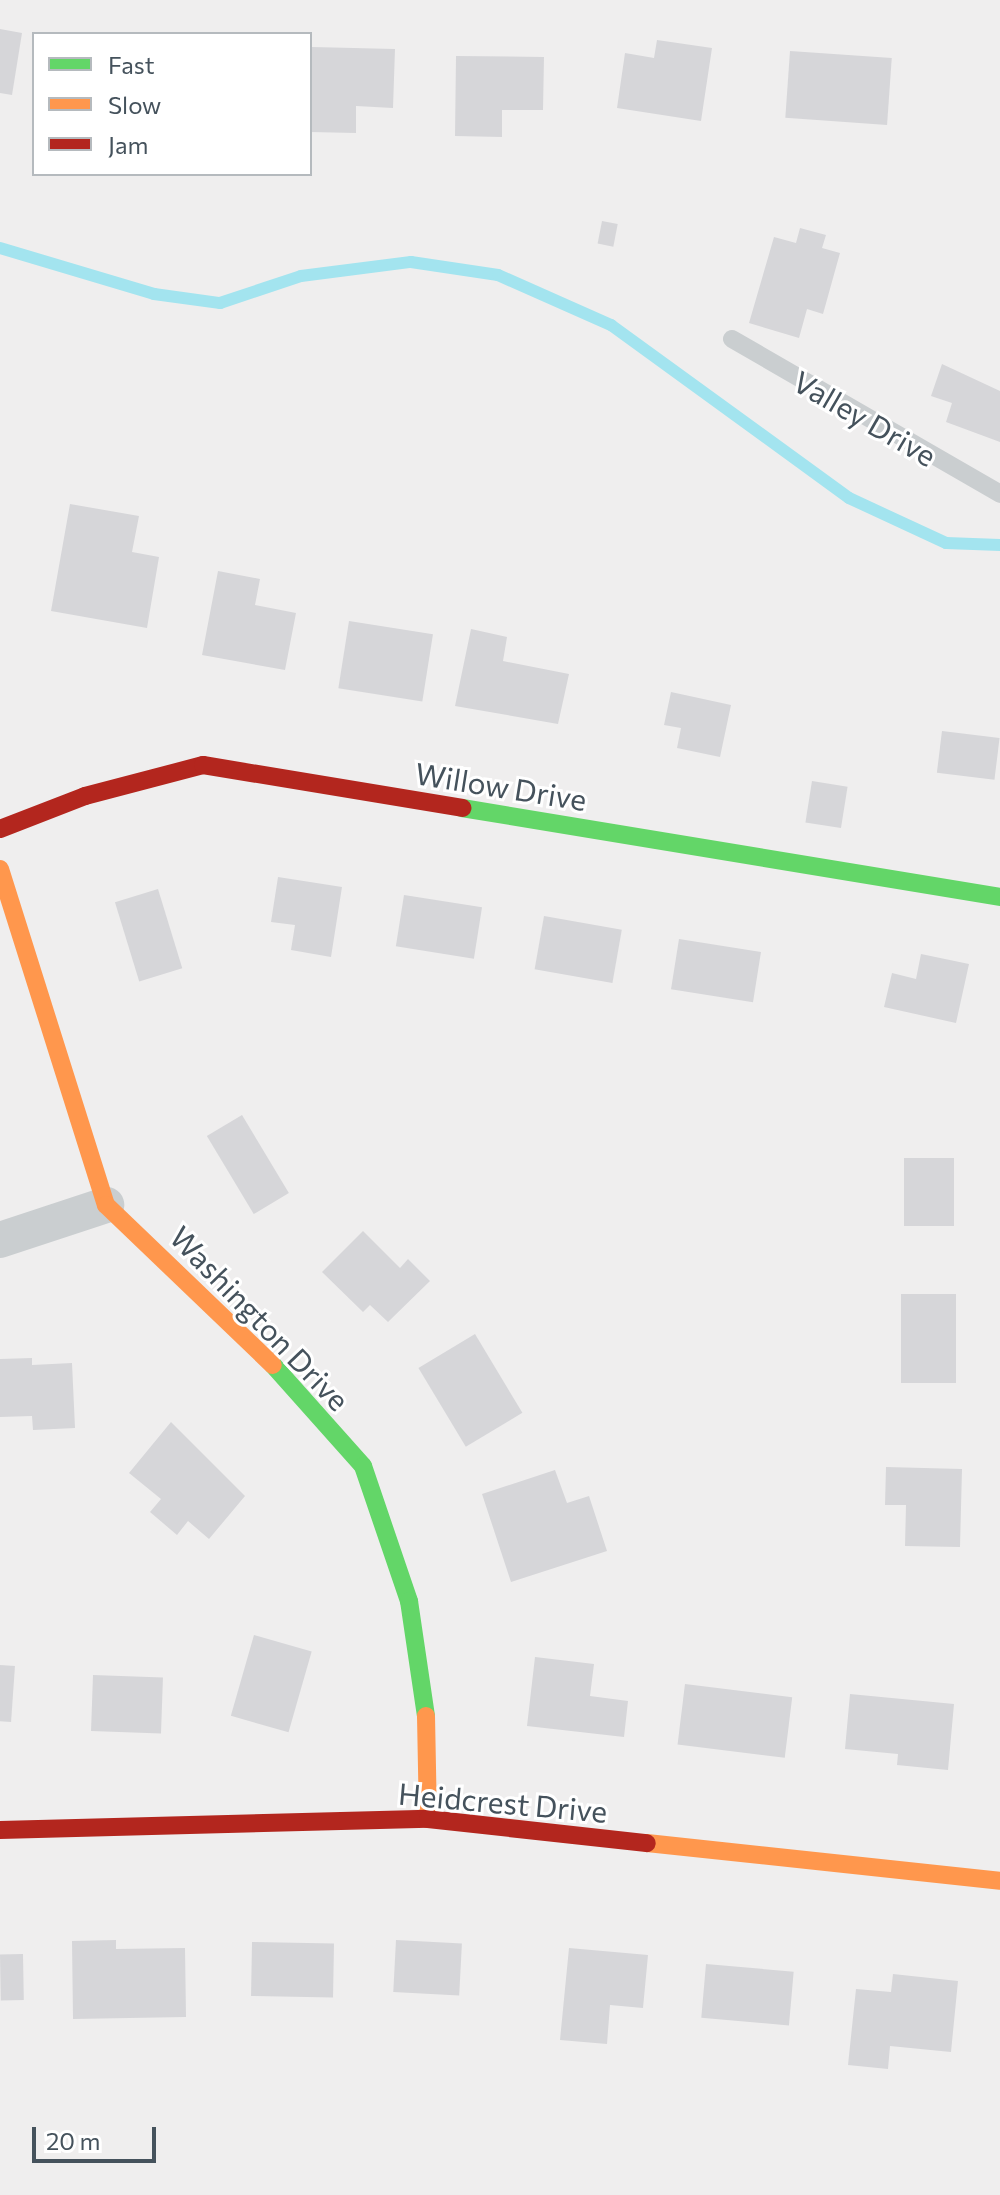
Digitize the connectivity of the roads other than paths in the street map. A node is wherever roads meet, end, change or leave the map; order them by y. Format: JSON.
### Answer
{"nodes":[{"id":1,"x":732,"y":339,"type":"dead end"},
{"id":2,"x":1000,"y":494,"type":"edge"},
{"id":3,"x":0,"y":829,"type":"edge"},
{"id":4,"x":0,"y":869,"type":"edge"},
{"id":5,"x":1000,"y":897,"type":"edge"},
{"id":6,"x":106,"y":1205,"type":"junction"},
{"id":7,"x":0,"y":1240,"type":"edge"},
{"id":8,"x":428,"y":1819,"type":"junction"},
{"id":9,"x":0,"y":1830,"type":"edge"},
{"id":10,"x":1000,"y":1881,"type":"edge"}],
"edges":[{"from":1,"to":2,"type":"lane","name":"Valley Drive"},
{"from":3,"to":5,"type":"street","name":"Willow Drive"},
{"from":4,"to":6,"type":"street","name":"Washington Drive"},
{"from":6,"to":7,"type":"street"},
{"from":6,"to":8,"type":"street","name":"Washington Drive"},
{"from":8,"to":9,"type":"street","name":"Heidcrest Drive"},
{"from":8,"to":10,"type":"street","name":"Heidcrest Drive"}]}
